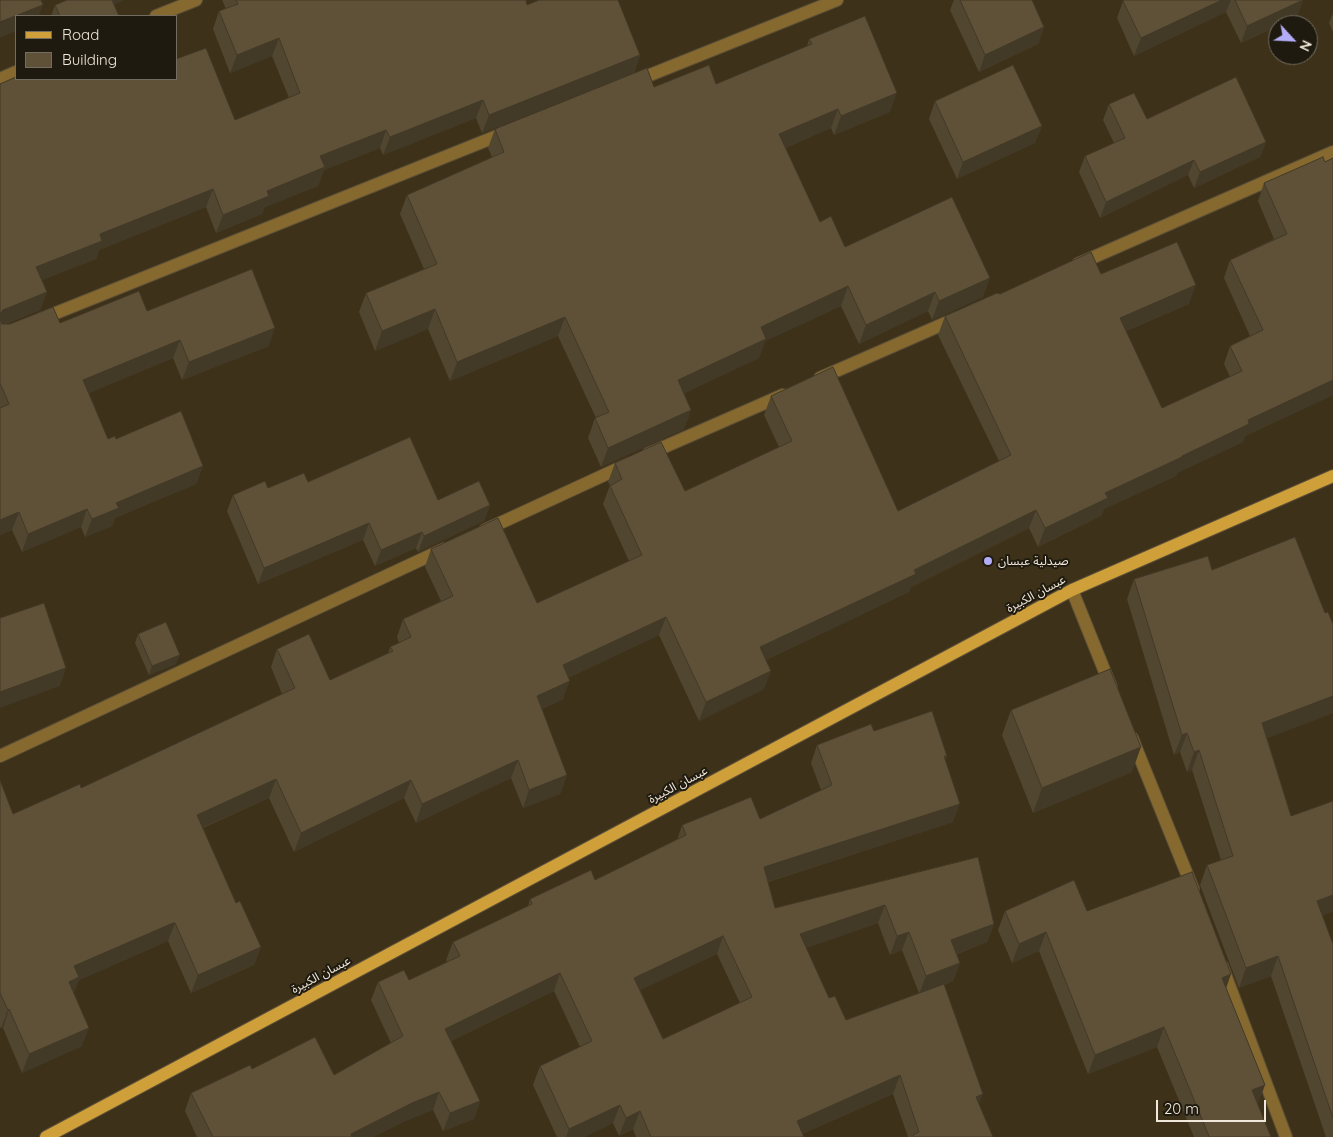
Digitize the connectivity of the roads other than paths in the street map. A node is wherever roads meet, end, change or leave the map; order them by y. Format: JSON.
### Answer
{"nodes":[{"id":1,"x":196,"y":0,"type":"edge"},
{"id":2,"x":837,"y":0,"type":"edge"},
{"id":3,"x":158,"y":15,"type":"edge"},
{"id":4,"x":15,"y":72,"type":"edge"},
{"id":5,"x":0,"y":79,"type":"edge"},
{"id":6,"x":625,"y":85,"type":"edge"},
{"id":7,"x":515,"y":129,"type":"edge"},
{"id":8,"x":1333,"y":152,"type":"edge"},
{"id":9,"x":1069,"y":268,"type":"edge"},
{"id":10,"x":968,"y":313,"type":"edge"},
{"id":11,"x":28,"y":324,"type":"edge"},
{"id":12,"x":1333,"y":476,"type":"edge"},
{"id":13,"x":478,"y":533,"type":"edge"},
{"id":14,"x":451,"y":546,"type":"edge"},
{"id":15,"x":1072,"y":590,"type":"junction"},
{"id":16,"x":1117,"y":700,"type":"edge"},
{"id":17,"x":1128,"y":728,"type":"edge"},
{"id":18,"x":0,"y":756,"type":"edge"},
{"id":19,"x":1198,"y":902,"type":"edge"},
{"id":20,"x":1218,"y":956,"type":"edge"},
{"id":21,"x":46,"y":1137,"type":"edge"},
{"id":22,"x":1286,"y":1137,"type":"edge"}],
"edges":[{"from":1,"to":3,"type":"street"},
{"from":2,"to":6,"type":"street"},
{"from":4,"to":5,"type":"street"},
{"from":7,"to":11,"type":"street"},
{"from":8,"to":9,"type":"street"},
{"from":10,"to":13,"type":"street"},
{"from":12,"to":15,"type":"main road","name":"عبسان الكبيرة"},
{"from":14,"to":18,"type":"street"},
{"from":15,"to":16,"type":"street"},
{"from":15,"to":21,"type":"main road","name":"عبسان الكبيرة"},
{"from":17,"to":19,"type":"street"},
{"from":20,"to":22,"type":"street"}]}
